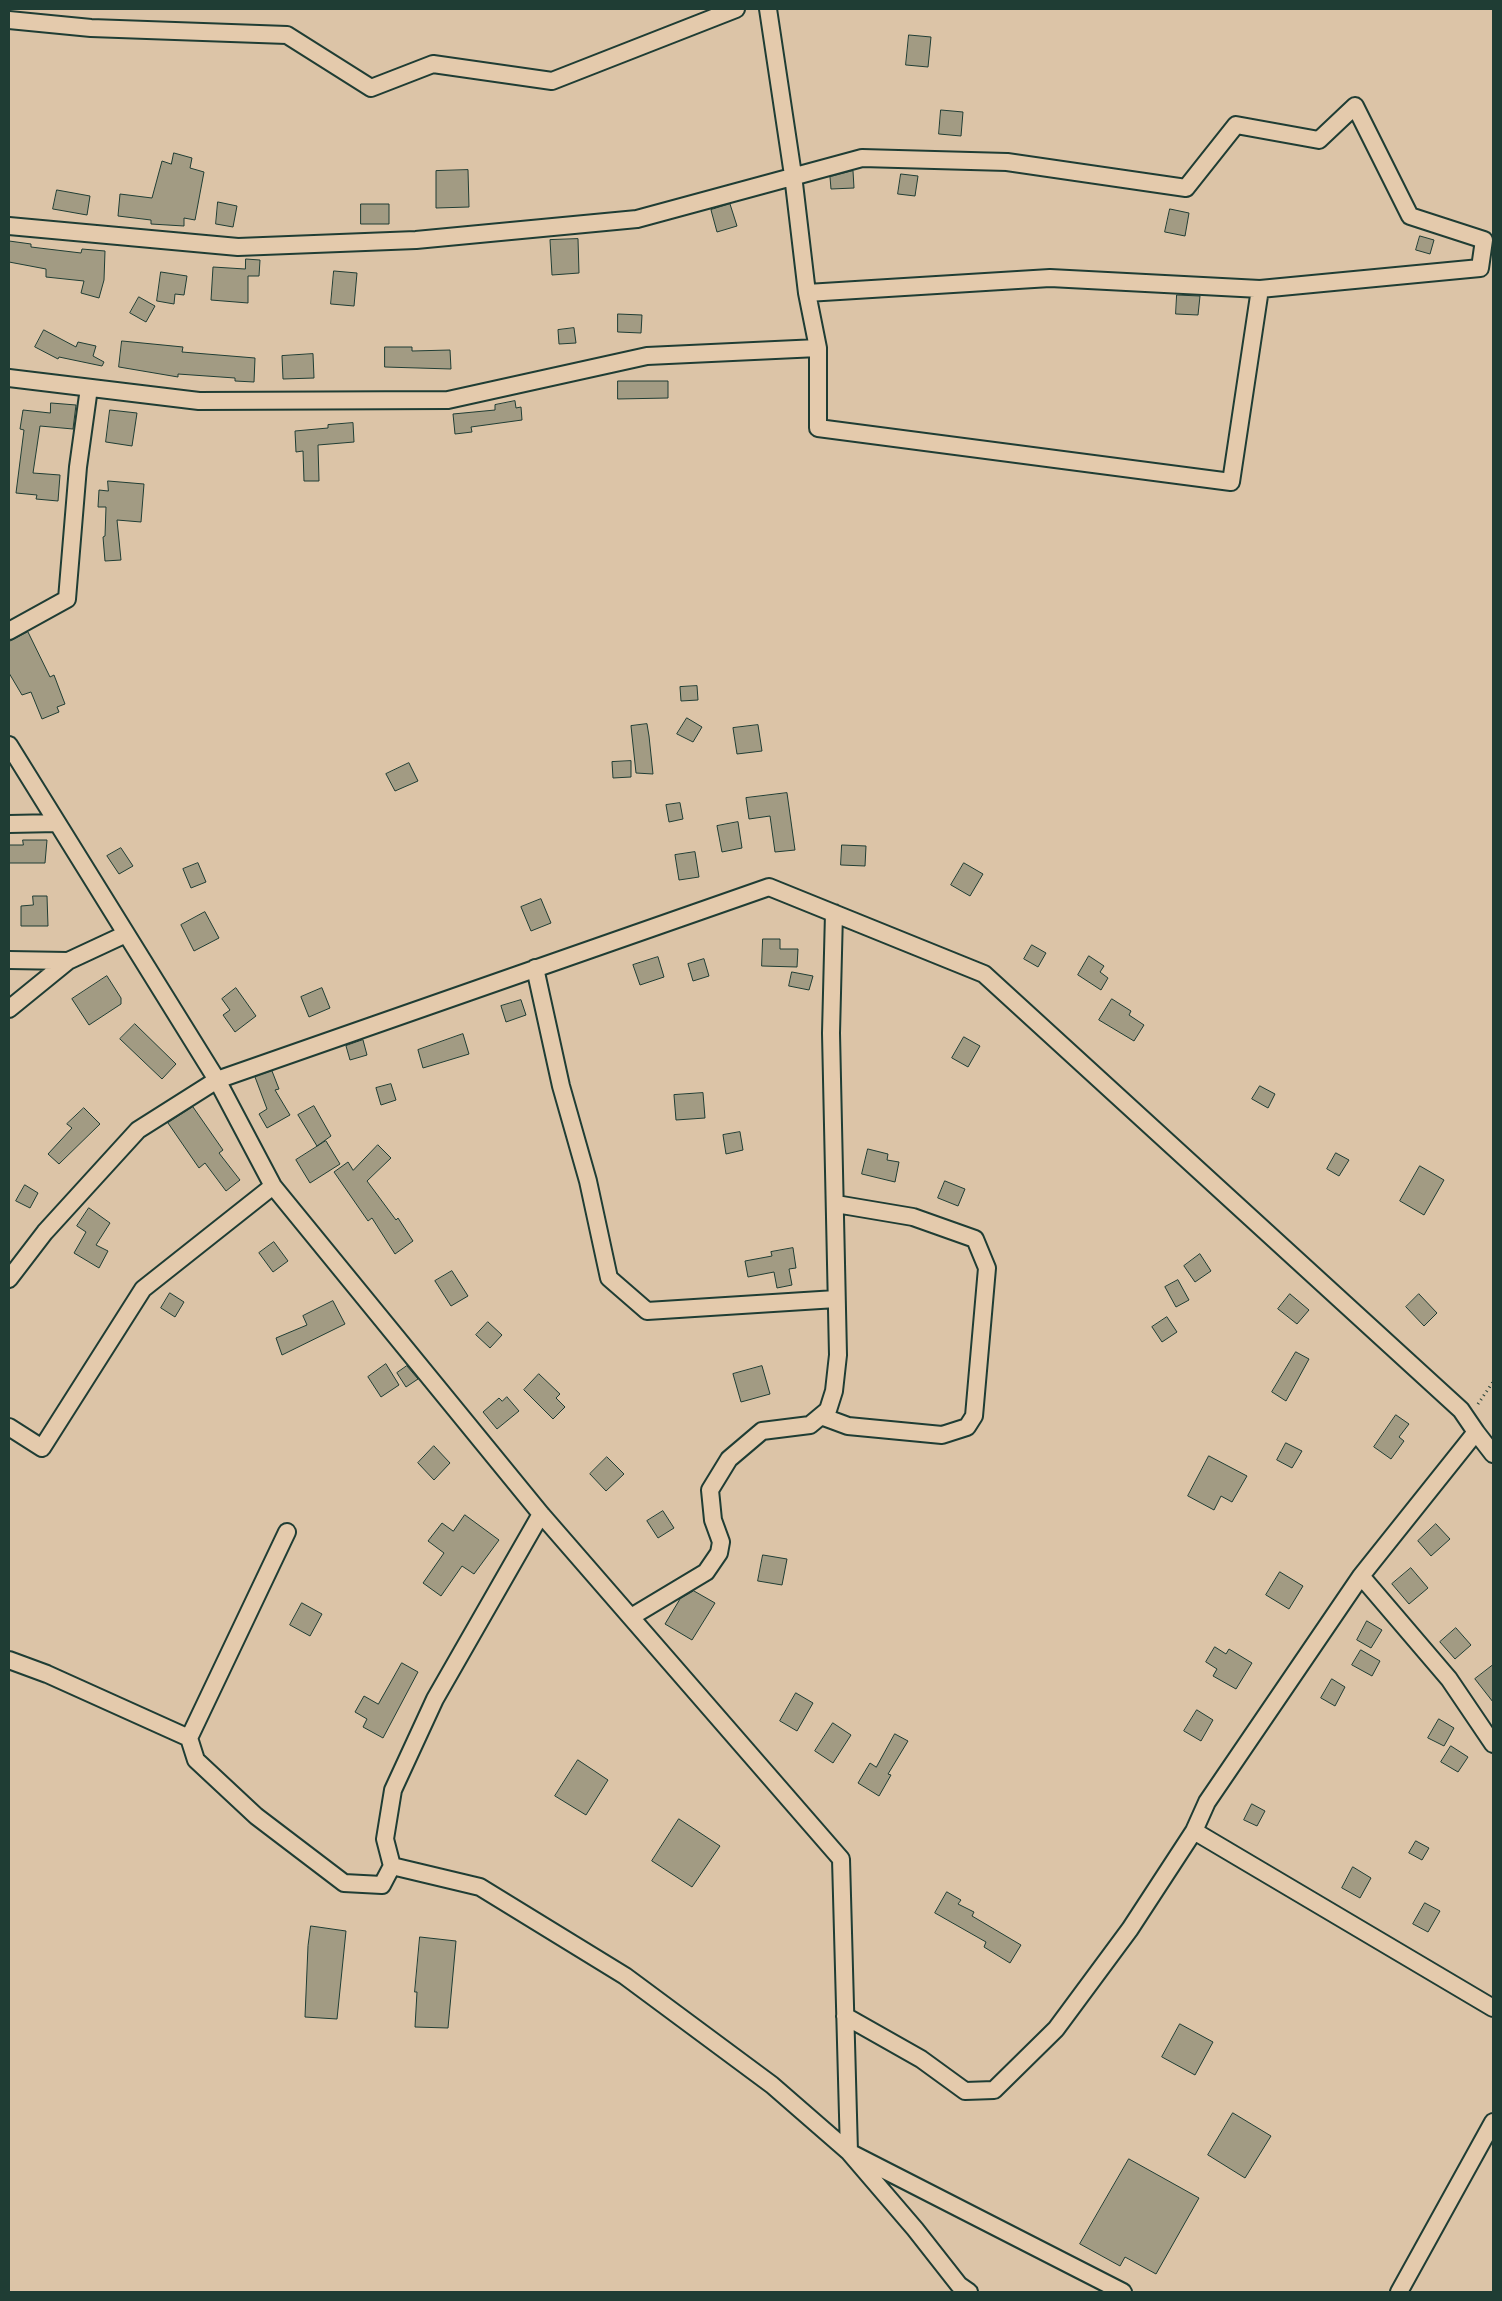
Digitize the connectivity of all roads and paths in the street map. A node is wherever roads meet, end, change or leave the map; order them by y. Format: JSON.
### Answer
{"nodes":[{"id":1,"x":736,"y":9,"type":"edge"},
{"id":2,"x":768,"y":9,"type":"edge"},
{"id":3,"x":9,"y":20,"type":"edge"},
{"id":4,"x":793,"y":175,"type":"junction"},
{"id":5,"x":9,"y":226,"type":"edge"},
{"id":6,"x":1260,"y":289,"type":"junction"},
{"id":7,"x":807,"y":293,"type":"junction"},
{"id":8,"x":818,"y":348,"type":"junction"},
{"id":9,"x":9,"y":378,"type":"edge"},
{"id":10,"x":89,"y":388,"type":"junction"},
{"id":11,"x":9,"y":631,"type":"edge"},
{"id":12,"x":9,"y":745,"type":"edge"},
{"id":13,"x":57,"y":823,"type":"junction"},
{"id":14,"x":9,"y":824,"type":"edge"},
{"id":15,"x":834,"y":913,"type":"junction"},
{"id":16,"x":126,"y":934,"type":"junction"},
{"id":17,"x":9,"y":960,"type":"edge"},
{"id":18,"x":68,"y":960,"type":"junction"},
{"id":19,"x":536,"y":968,"type":"junction"},
{"id":20,"x":9,"y":1009,"type":"edge"},
{"id":21,"x":217,"y":1080,"type":"junction"},
{"id":22,"x":273,"y":1186,"type":"junction"},
{"id":23,"x":836,"y":1204,"type":"junction"},
{"id":24,"x":9,"y":1279,"type":"edge"},
{"id":25,"x":836,"y":1299,"type":"junction"},
{"id":26,"x":1493,"y":1382,"type":"edge"},
{"id":27,"x":821,"y":1416,"type":"junction"},
{"id":28,"x":1472,"y":1425,"type":"junction"},
{"id":29,"x":9,"y":1427,"type":"edge"},
{"id":30,"x":1493,"y":1454,"type":"edge"},
{"id":31,"x":541,"y":1514,"type":"junction"},
{"id":32,"x":287,"y":1532,"type":"dead end"},
{"id":33,"x":1362,"y":1576,"type":"junction"},
{"id":34,"x":631,"y":1617,"type":"junction"},
{"id":35,"x":9,"y":1660,"type":"edge"},
{"id":36,"x":189,"y":1738,"type":"junction"},
{"id":37,"x":1493,"y":1744,"type":"edge"},
{"id":38,"x":1194,"y":1831,"type":"junction"},
{"id":39,"x":392,"y":1866,"type":"junction"},
{"id":40,"x":1493,"y":2008,"type":"edge"},
{"id":41,"x":845,"y":2016,"type":"junction"},
{"id":42,"x":1493,"y":2122,"type":"edge"},
{"id":43,"x":849,"y":2152,"type":"junction"},
{"id":44,"x":969,"y":2292,"type":"edge"},
{"id":45,"x":1123,"y":2292,"type":"edge"},
{"id":46,"x":1399,"y":2292,"type":"edge"}],
"edges":[{"from":1,"to":3,"type":"street"},
{"from":2,"to":4,"type":"street"},
{"from":4,"to":5,"type":"street"},
{"from":4,"to":6,"type":"street"},
{"from":4,"to":7,"type":"street"},
{"from":6,"to":7,"type":"street"},
{"from":6,"to":8,"type":"street"},
{"from":7,"to":8,"type":"street"},
{"from":8,"to":10,"type":"street"},
{"from":9,"to":10,"type":"street"},
{"from":10,"to":11,"type":"street"},
{"from":12,"to":13,"type":"street"},
{"from":13,"to":14,"type":"street"},
{"from":13,"to":16,"type":"street"},
{"from":15,"to":19,"type":"street"},
{"from":15,"to":23,"type":"street"},
{"from":15,"to":28,"type":"street"},
{"from":16,"to":18,"type":"street"},
{"from":16,"to":21,"type":"street"},
{"from":17,"to":18,"type":"street"},
{"from":18,"to":20,"type":"street"},
{"from":19,"to":21,"type":"street"},
{"from":19,"to":25,"type":"street"},
{"from":21,"to":22,"type":"street"},
{"from":21,"to":24,"type":"street"},
{"from":22,"to":29,"type":"street"},
{"from":22,"to":31,"type":"street"},
{"from":23,"to":25,"type":"street"},
{"from":23,"to":27,"type":"street"},
{"from":25,"to":27,"type":"street"},
{"from":26,"to":28,"type":"path"},
{"from":27,"to":34,"type":"street"},
{"from":28,"to":30,"type":"street"},
{"from":28,"to":33,"type":"street"},
{"from":31,"to":34,"type":"street"},
{"from":31,"to":39,"type":"street"},
{"from":32,"to":36,"type":"street"},
{"from":33,"to":37,"type":"street"},
{"from":33,"to":38,"type":"street"},
{"from":34,"to":41,"type":"street"},
{"from":35,"to":36,"type":"street"},
{"from":36,"to":39,"type":"street"},
{"from":38,"to":40,"type":"street"},
{"from":38,"to":41,"type":"street"},
{"from":39,"to":43,"type":"street"},
{"from":41,"to":43,"type":"street"},
{"from":42,"to":46,"type":"street"},
{"from":43,"to":44,"type":"street"},
{"from":43,"to":45,"type":"street"}]}
